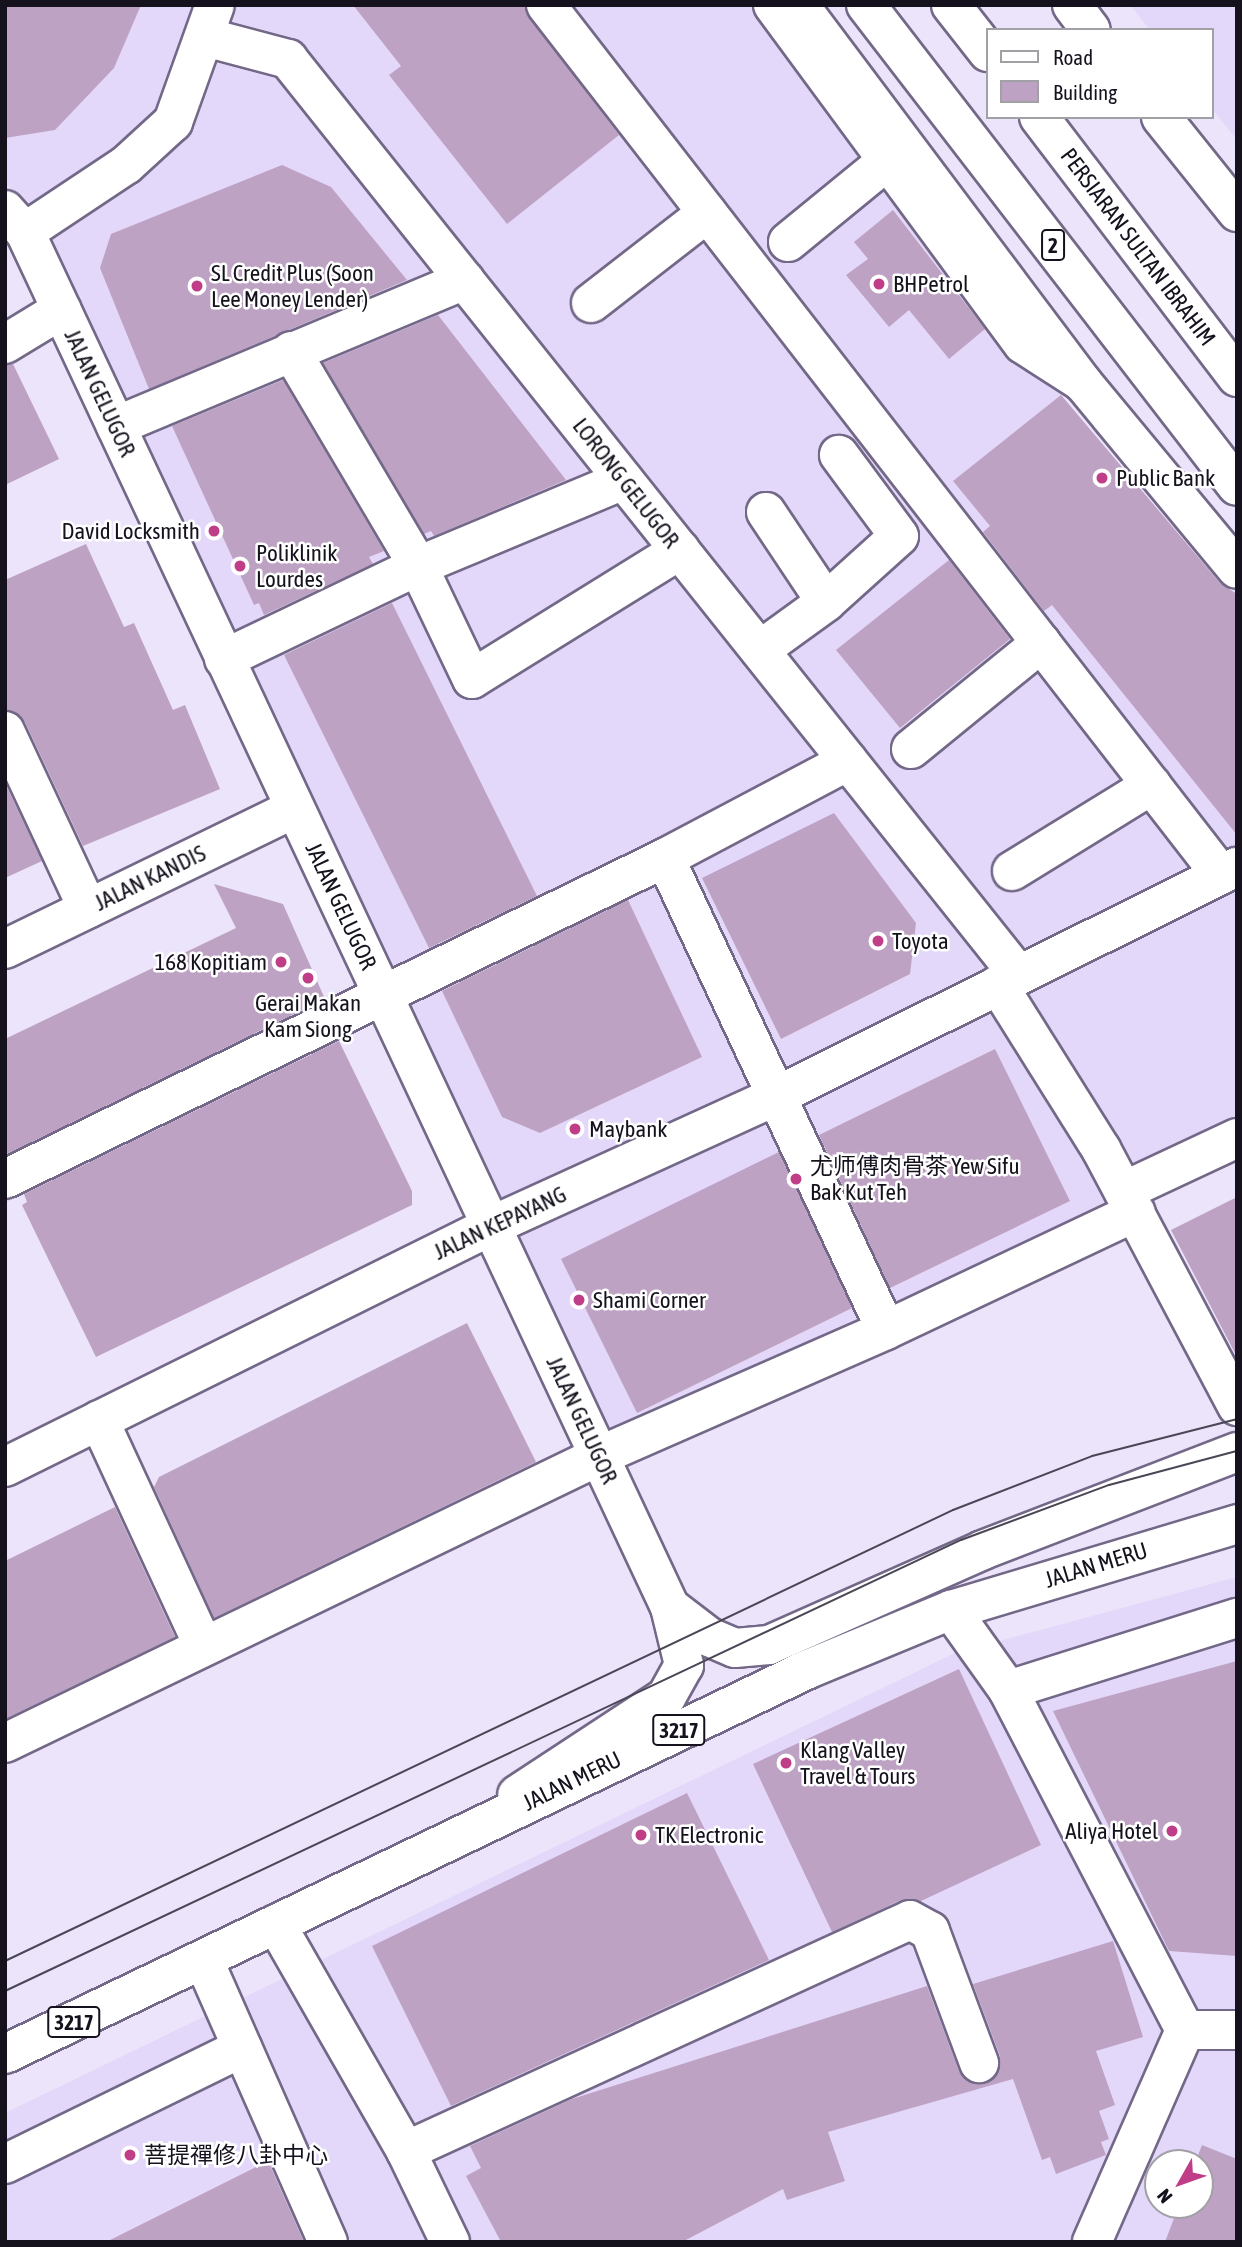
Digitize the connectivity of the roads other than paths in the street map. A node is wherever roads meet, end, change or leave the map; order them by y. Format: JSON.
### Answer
{"nodes":[{"id":1,"x":545,"y":5,"type":"edge"},
{"id":2,"x":773,"y":5,"type":"edge"},
{"id":3,"x":799,"y":5,"type":"edge"},
{"id":4,"x":866,"y":5,"type":"edge"},
{"id":5,"x":951,"y":5,"type":"edge"},
{"id":6,"x":1072,"y":5,"type":"edge"},
{"id":7,"x":210,"y":21,"type":"edge"},
{"id":8,"x":1089,"y":28,"type":"edge"},
{"id":9,"x":986,"y":49,"type":"edge"},
{"id":10,"x":1041,"y":119,"type":"edge"},
{"id":11,"x":1163,"y":119,"type":"edge"},
{"id":12,"x":896,"y":156,"type":"junction"},
{"id":13,"x":1236,"y":208,"type":"edge"},
{"id":14,"x":707,"y":213,"type":"junction"},
{"id":15,"x":15,"y":221,"type":"edge"},
{"id":16,"x":788,"y":242,"type":"dead end"},
{"id":17,"x":465,"y":280,"type":"junction"},
{"id":18,"x":591,"y":303,"type":"dead end"},
{"id":19,"x":61,"y":310,"type":"junction"},
{"id":20,"x":5,"y":344,"type":"edge"},
{"id":21,"x":290,"y":351,"type":"junction"},
{"id":22,"x":1237,"y":377,"type":"edge"},
{"id":23,"x":116,"y":426,"type":"junction"},
{"id":24,"x":839,"y":455,"type":"dead end"},
{"id":25,"x":624,"y":480,"type":"junction"},
{"id":26,"x":1237,"y":486,"type":"edge"},
{"id":27,"x":766,"y":512,"type":"dead end"},
{"id":28,"x":680,"y":550,"type":"junction"},
{"id":29,"x":418,"y":566,"type":"junction"},
{"id":30,"x":1237,"y":569,"type":"edge"},
{"id":31,"x":826,"y":602,"type":"junction"},
{"id":32,"x":1041,"y":643,"type":"junction"},
{"id":33,"x":760,"y":650,"type":"junction"},
{"id":34,"x":224,"y":659,"type":"junction"},
{"id":35,"x":5,"y":731,"type":"edge"},
{"id":36,"x":911,"y":749,"type":"dead end"},
{"id":37,"x":848,"y":761,"type":"junction"},
{"id":38,"x":1152,"y":785,"type":"junction"},
{"id":39,"x":295,"y":808,"type":"junction"},
{"id":40,"x":665,"y":858,"type":"junction"},
{"id":41,"x":1013,"y":871,"type":"dead end"},
{"id":42,"x":1229,"y":871,"type":"edge"},
{"id":43,"x":88,"y":908,"type":"junction"},
{"id":44,"x":5,"y":949,"type":"edge"},
{"id":45,"x":1008,"y":979,"type":"junction"},
{"id":46,"x":383,"y":996,"type":"junction"},
{"id":47,"x":778,"y":1095,"type":"junction"},
{"id":48,"x":1237,"y":1138,"type":"edge"},
{"id":49,"x":5,"y":1179,"type":"edge"},
{"id":50,"x":1130,"y":1201,"type":"junction"},
{"id":51,"x":491,"y":1226,"type":"junction"},
{"id":52,"x":886,"y":1331,"type":"junction"},
{"id":53,"x":1237,"y":1406,"type":"edge"},
{"id":54,"x":99,"y":1420,"type":"junction"},
{"id":55,"x":1237,"y":1452,"type":"edge"},
{"id":56,"x":599,"y":1456,"type":"junction"},
{"id":57,"x":5,"y":1466,"type":"edge"},
{"id":58,"x":1237,"y":1524,"type":"edge"},
{"id":59,"x":670,"y":1607,"type":"junction"},
{"id":60,"x":951,"y":1611,"type":"junction"},
{"id":61,"x":1237,"y":1618,"type":"edge"},
{"id":62,"x":203,"y":1645,"type":"junction"},
{"id":63,"x":1008,"y":1690,"type":"junction"},
{"id":64,"x":5,"y":1743,"type":"edge"},
{"id":65,"x":446,"y":1842,"type":"junction"},
{"id":66,"x":275,"y":1924,"type":"junction"},
{"id":67,"x":204,"y":1961,"type":"junction"},
{"id":68,"x":1185,"y":2030,"type":"junction"},
{"id":69,"x":1237,"y":2030,"type":"edge"},
{"id":70,"x":242,"y":2048,"type":"junction"},
{"id":71,"x":5,"y":2054,"type":"edge"},
{"id":72,"x":979,"y":2063,"type":"dead end"},
{"id":73,"x":406,"y":2151,"type":"junction"},
{"id":74,"x":5,"y":2164,"type":"edge"},
{"id":75,"x":328,"y":2242,"type":"edge"},
{"id":76,"x":450,"y":2242,"type":"edge"},
{"id":77,"x":1092,"y":2242,"type":"edge"}],
"edges":[{"from":1,"to":14,"type":"main road"},
{"from":2,"to":12,"type":"main road"},
{"from":3,"to":12,"type":"main road"},
{"from":4,"to":26,"type":"main road","number":"2"},
{"from":5,"to":9,"type":"main road"},
{"from":6,"to":8,"type":"main road"},
{"from":7,"to":15,"type":"main road"},
{"from":7,"to":17,"type":"main road","name":"LORONG GELUGOR"},
{"from":10,"to":22,"type":"main road","name":"PERSIARAN SULTAN IBRAHIM"},
{"from":11,"to":13,"type":"main road"},
{"from":12,"to":16,"type":"main road"},
{"from":12,"to":30,"type":"main road"},
{"from":14,"to":18,"type":"main road"},
{"from":14,"to":32,"type":"main road"},
{"from":15,"to":19,"type":"main road","name":"JALAN GELUGOR"},
{"from":17,"to":21,"type":"main road"},
{"from":17,"to":25,"type":"main road","name":"LORONG GELUGOR"},
{"from":19,"to":20,"type":"main road"},
{"from":19,"to":23,"type":"main road","name":"JALAN GELUGOR"},
{"from":21,"to":23,"type":"main road"},
{"from":21,"to":29,"type":"main road"},
{"from":23,"to":34,"type":"main road","name":"JALAN GELUGOR"},
{"from":24,"to":31,"type":"main road"},
{"from":25,"to":28,"type":"main road","name":"LORONG GELUGOR"},
{"from":25,"to":29,"type":"main road"},
{"from":27,"to":31,"type":"main road"},
{"from":28,"to":29,"type":"main road"},
{"from":28,"to":33,"type":"main road","name":"LORONG GELUGOR"},
{"from":29,"to":34,"type":"main road"},
{"from":31,"to":33,"type":"main road"},
{"from":32,"to":36,"type":"main road"},
{"from":32,"to":38,"type":"main road"},
{"from":33,"to":37,"type":"main road","name":"LORONG GELUGOR"},
{"from":34,"to":39,"type":"main road","name":"JALAN GELUGOR"},
{"from":35,"to":43,"type":"main road"},
{"from":37,"to":40,"type":"main road"},
{"from":37,"to":45,"type":"main road","name":"LORONG GELUGOR"},
{"from":38,"to":41,"type":"main road"},
{"from":38,"to":42,"type":"main road"},
{"from":39,"to":43,"type":"main road","name":"JALAN KANDIS"},
{"from":39,"to":46,"type":"main road","name":"JALAN GELUGOR"},
{"from":40,"to":46,"type":"main road"},
{"from":40,"to":47,"type":"main road"},
{"from":42,"to":45,"type":"main road","name":"JALAN KEPAYANG"},
{"from":43,"to":44,"type":"main road","name":"JALAN KANDIS"},
{"from":45,"to":47,"type":"main road","name":"JALAN KEPAYANG"},
{"from":45,"to":50,"type":"main road","name":"LORONG GELUGOR"},
{"from":46,"to":49,"type":"main road"},
{"from":46,"to":51,"type":"main road","name":"JALAN GELUGOR"},
{"from":47,"to":51,"type":"main road","name":"JALAN KEPAYANG"},
{"from":47,"to":52,"type":"main road"},
{"from":48,"to":50,"type":"main road"},
{"from":50,"to":52,"type":"main road"},
{"from":50,"to":53,"type":"main road","name":"LORONG GELUGOR"},
{"from":51,"to":54,"type":"main road","name":"JALAN KEPAYANG"},
{"from":51,"to":56,"type":"main road","name":"JALAN GELUGOR"},
{"from":52,"to":56,"type":"main road"},
{"from":54,"to":57,"type":"main road","name":"JALAN KEPAYANG"},
{"from":54,"to":62,"type":"main road"},
{"from":55,"to":59,"type":"main road"},
{"from":56,"to":59,"type":"main road","name":"JALAN GELUGOR"},
{"from":56,"to":62,"type":"main road"},
{"from":58,"to":60,"type":"main road","name":"JALAN MERU","number":"3217"},
{"from":59,"to":65,"type":"main road","name":"JALAN GELUGOR"},
{"from":60,"to":63,"type":"main road"},
{"from":60,"to":65,"type":"main road","name":"JALAN MERU","number":"3217"},
{"from":61,"to":63,"type":"main road"},
{"from":62,"to":64,"type":"main road"},
{"from":63,"to":68,"type":"main road"},
{"from":65,"to":66,"type":"main road","name":"JALAN MERU","number":"3217"},
{"from":66,"to":67,"type":"main road","name":"JALAN MERU","number":"3217"},
{"from":66,"to":73,"type":"main road"},
{"from":67,"to":70,"type":"main road"},
{"from":67,"to":71,"type":"main road","name":"JALAN MERU","number":"3217"},
{"from":68,"to":69,"type":"main road"},
{"from":68,"to":77,"type":"main road"},
{"from":70,"to":74,"type":"main road"},
{"from":70,"to":75,"type":"main road"},
{"from":72,"to":73,"type":"main road"},
{"from":73,"to":76,"type":"main road"}]}
